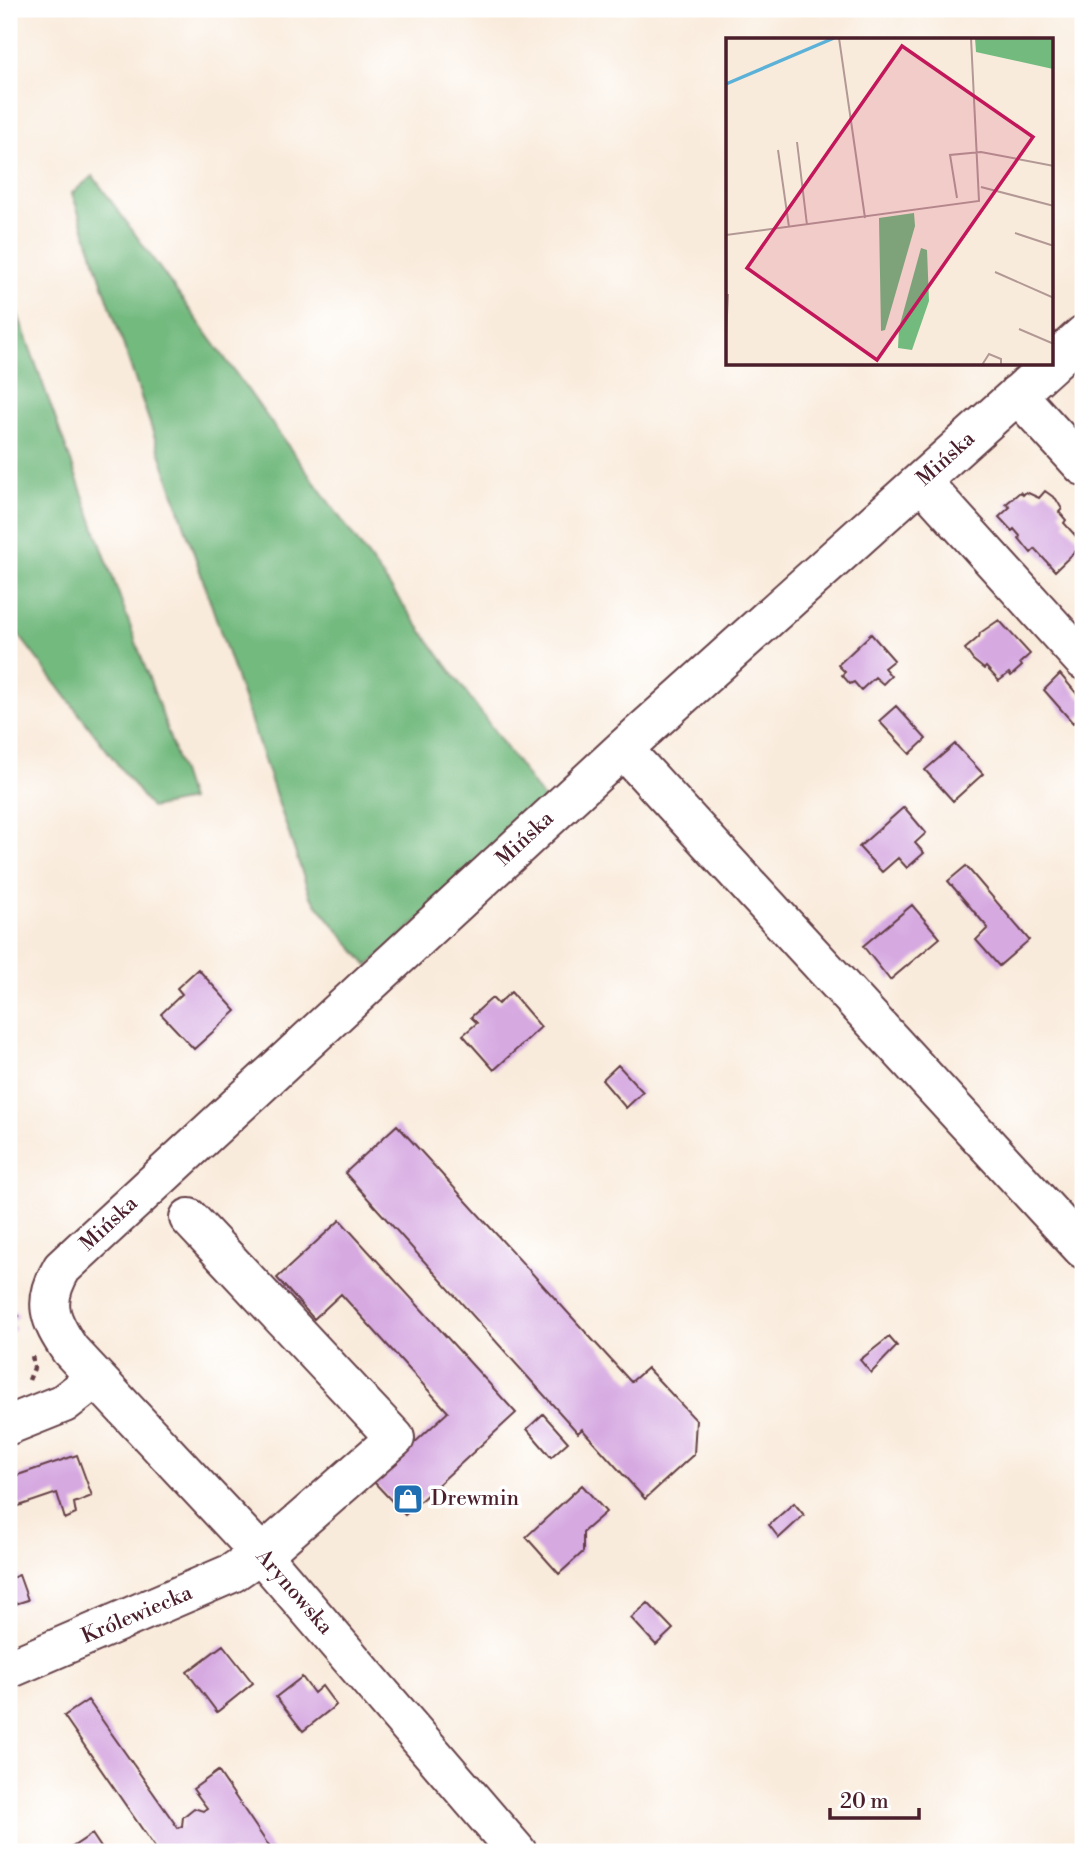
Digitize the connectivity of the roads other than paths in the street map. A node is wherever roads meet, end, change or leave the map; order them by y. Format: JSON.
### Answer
{"nodes":[{"id":1,"x":1083,"y":335,"type":"edge"},
{"id":2,"x":1054,"y":361,"type":"edge"},
{"id":3,"x":1049,"y":366,"type":"edge"},
{"id":4,"x":1017,"y":394,"type":"junction"},
{"id":5,"x":1083,"y":466,"type":"edge"},
{"id":6,"x":920,"y":481,"type":"junction"},
{"id":7,"x":1083,"y":660,"type":"edge"},
{"id":8,"x":624,"y":749,"type":"junction"},
{"id":9,"x":189,"y":1218,"type":"dead end"},
{"id":10,"x":1083,"y":1249,"type":"edge"},
{"id":11,"x":62,"y":1339,"type":"joint"},
{"id":12,"x":96,"y":1378,"type":"junction"},
{"id":13,"x":9,"y":1424,"type":"edge"},
{"id":14,"x":261,"y":1553,"type":"junction"},
{"id":15,"x":9,"y":1669,"type":"edge"},
{"id":16,"x":517,"y":1852,"type":"edge"}],
"edges":[{"from":1,"to":2,"type":"street","name":"Mińska"},
{"from":3,"to":4,"type":"street","name":"Mińska"},
{"from":4,"to":5,"type":"street"},
{"from":4,"to":6,"type":"street","name":"Mińska"},
{"from":6,"to":7,"type":"street"},
{"from":6,"to":8,"type":"street","name":"Mińska"},
{"from":8,"to":10,"type":"street"},
{"from":8,"to":11,"type":"street","name":"Mińska"},
{"from":9,"to":14,"type":"street","name":"Królewiecka"},
{"from":11,"to":12,"type":"street","name":"Arynowska"},
{"from":12,"to":13,"type":"street"},
{"from":12,"to":14,"type":"street","name":"Arynowska"},
{"from":14,"to":15,"type":"street","name":"Królewiecka"},
{"from":14,"to":16,"type":"street","name":"Arynowska"}]}
